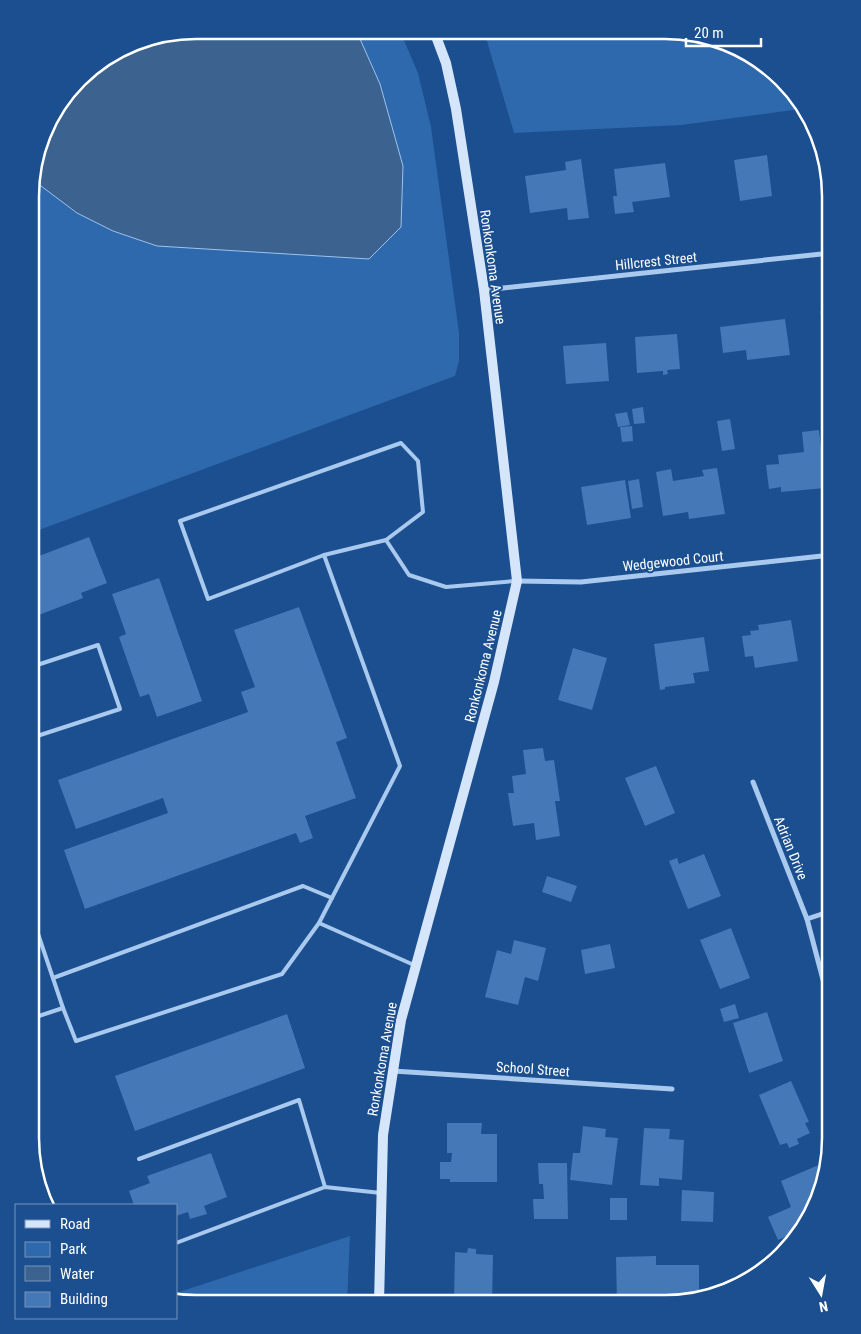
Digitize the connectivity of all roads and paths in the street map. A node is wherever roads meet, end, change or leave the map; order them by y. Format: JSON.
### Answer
{"nodes":[{"id":1,"x":437,"y":39,"type":"edge"},
{"id":2,"x":822,"y":254,"type":"edge"},
{"id":3,"x":484,"y":290,"type":"junction"},
{"id":4,"x":386,"y":540,"type":"junction"},
{"id":5,"x":324,"y":555,"type":"junction"},
{"id":6,"x":822,"y":556,"type":"edge"},
{"id":7,"x":518,"y":581,"type":"junction"},
{"id":8,"x":39,"y":664,"type":"edge"},
{"id":9,"x":39,"y":735,"type":"edge"},
{"id":10,"x":753,"y":782,"type":"dead end"},
{"id":11,"x":332,"y":898,"type":"junction"},
{"id":12,"x":822,"y":914,"type":"edge"},
{"id":13,"x":807,"y":919,"type":"junction"},
{"id":14,"x":319,"y":923,"type":"junction"},
{"id":15,"x":39,"y":937,"type":"edge"},
{"id":16,"x":416,"y":966,"type":"junction"},
{"id":17,"x":822,"y":976,"type":"edge"},
{"id":18,"x":53,"y":978,"type":"junction"},
{"id":19,"x":63,"y":1008,"type":"junction"},
{"id":20,"x":39,"y":1016,"type":"edge"},
{"id":21,"x":392,"y":1071,"type":"junction"},
{"id":22,"x":672,"y":1089,"type":"dead end"},
{"id":23,"x":139,"y":1159,"type":"dead end"},
{"id":24,"x":325,"y":1187,"type":"junction"},
{"id":25,"x":381,"y":1193,"type":"junction"},
{"id":26,"x":178,"y":1242,"type":"edge"},
{"id":27,"x":379,"y":1295,"type":"edge"}],
"edges":[{"from":1,"to":3,"type":"street","name":"Ronkonkoma Avenue"},
{"from":2,"to":3,"type":"street","name":"Hillcrest Street"},
{"from":3,"to":7,"type":"street","name":"Ronkonkoma Avenue"},
{"from":4,"to":5,"type":"lane"},
{"from":4,"to":5,"type":"lane"},
{"from":4,"to":7,"type":"lane"},
{"from":5,"to":11,"type":"lane"},
{"from":6,"to":7,"type":"street","name":"Wedgewood Court"},
{"from":7,"to":16,"type":"street","name":"Ronkonkoma Avenue"},
{"from":8,"to":9,"type":"lane"},
{"from":10,"to":13,"type":"street","name":"Adrian Drive"},
{"from":11,"to":14,"type":"lane"},
{"from":11,"to":18,"type":"lane"},
{"from":12,"to":13,"type":"street"},
{"from":13,"to":17,"type":"street","name":"Adrian Drive"},
{"from":14,"to":16,"type":"lane"},
{"from":14,"to":19,"type":"lane"},
{"from":15,"to":18,"type":"lane"},
{"from":16,"to":21,"type":"street","name":"Ronkonkoma Avenue"},
{"from":18,"to":19,"type":"lane"},
{"from":19,"to":20,"type":"lane"},
{"from":21,"to":22,"type":"street","name":"School Street"},
{"from":21,"to":25,"type":"street","name":"Ronkonkoma Avenue"},
{"from":23,"to":24,"type":"lane"},
{"from":24,"to":25,"type":"lane"},
{"from":24,"to":26,"type":"lane"},
{"from":25,"to":27,"type":"street","name":"Ronkonkoma Avenue"}]}
